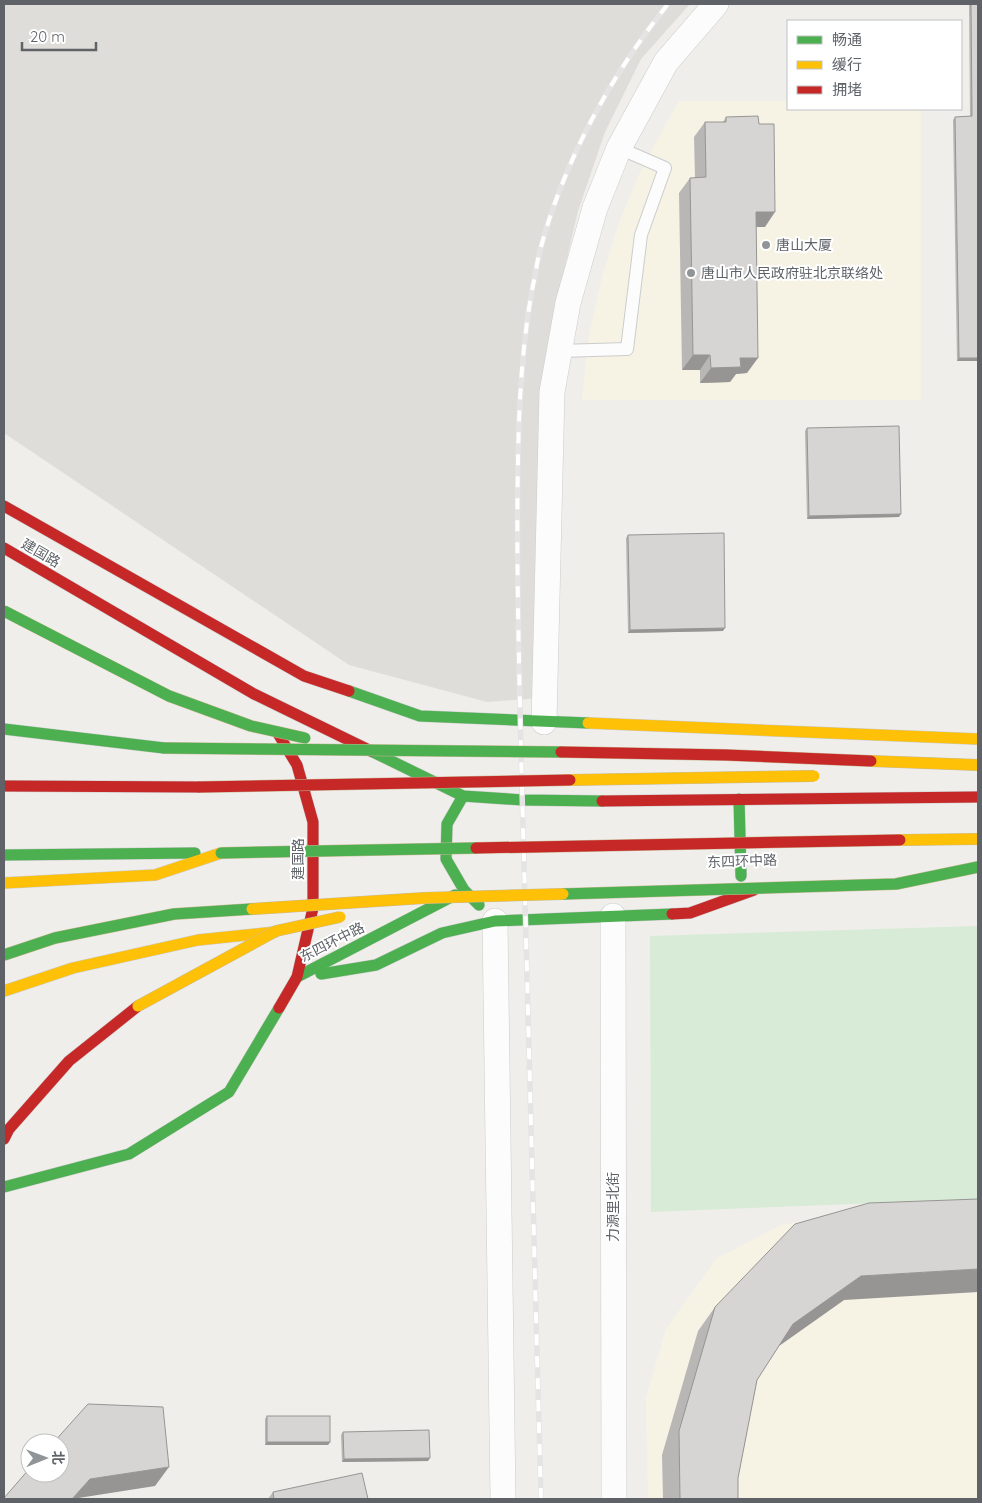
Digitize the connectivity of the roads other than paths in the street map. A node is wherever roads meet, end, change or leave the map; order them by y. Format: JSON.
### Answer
{"nodes":[{"id":1,"x":716,"y":4,"type":"edge"},
{"id":2,"x":619,"y":148,"type":"junction"},
{"id":3,"x":559,"y":351,"type":"junction"},
{"id":4,"x":4,"y":506,"type":"edge"},
{"id":5,"x":4,"y":548,"type":"edge"},
{"id":6,"x":4,"y":611,"type":"edge"},
{"id":7,"x":254,"y":694,"type":"junction"},
{"id":8,"x":544,"y":722,"type":"junction"},
{"id":9,"x":4,"y":729,"type":"edge"},
{"id":10,"x":978,"y":739,"type":"edge"},
{"id":11,"x":360,"y":750,"type":"junction"},
{"id":12,"x":978,"y":765,"type":"edge"},
{"id":13,"x":978,"y":772,"type":"edge"},
{"id":14,"x":31,"y":774,"type":"dead end"},
{"id":15,"x":908,"y":774,"type":"dead end"},
{"id":16,"x":829,"y":775,"type":"dead end"},
{"id":17,"x":4,"y":786,"type":"edge"},
{"id":18,"x":114,"y":787,"type":"junction"},
{"id":19,"x":463,"y":796,"type":"junction"},
{"id":20,"x":978,"y":797,"type":"edge"},
{"id":21,"x":739,"y":799,"type":"junction"},
{"id":22,"x":978,"y":839,"type":"edge"},
{"id":23,"x":221,"y":853,"type":"junction"},
{"id":24,"x":4,"y":855,"type":"edge"},
{"id":25,"x":978,"y":868,"type":"edge"},
{"id":26,"x":902,"y":872,"type":"dead end"},
{"id":27,"x":797,"y":875,"type":"dead end"},
{"id":28,"x":741,"y":876,"type":"dead end"},
{"id":29,"x":4,"y":883,"type":"edge"},
{"id":30,"x":508,"y":884,"type":"dead end"},
{"id":31,"x":464,"y":890,"type":"junction"},
{"id":32,"x":424,"y":898,"type":"junction"},
{"id":33,"x":613,"y":916,"type":"junction"},
{"id":34,"x":495,"y":921,"type":"junction"},
{"id":35,"x":276,"y":931,"type":"junction"},
{"id":36,"x":4,"y":955,"type":"edge"},
{"id":37,"x":297,"y":977,"type":"junction"},
{"id":38,"x":4,"y":991,"type":"edge"},
{"id":39,"x":4,"y":1139,"type":"edge"},
{"id":40,"x":4,"y":1187,"type":"edge"},
{"id":41,"x":503,"y":1499,"type":"edge"},
{"id":42,"x":614,"y":1499,"type":"edge"}],
"edges":[{"from":1,"to":2,"type":"street"},
{"from":2,"to":3,"type":"street"},
{"from":2,"to":3,"type":"lane"},
{"from":3,"to":8,"type":"street"},
{"from":4,"to":8,"type":"main road"},
{"from":5,"to":7,"type":"main road","name":"建国路"},
{"from":6,"to":11,"type":"main road","bridge":true},
{"from":7,"to":19,"type":"main road"},
{"from":7,"to":37,"type":"main road","name":"建国路"},
{"from":8,"to":10,"type":"main road"},
{"from":9,"to":11,"type":"main road","bridge":true},
{"from":11,"to":12,"type":"main road","bridge":true},
{"from":13,"to":15,"type":"main road"},
{"from":14,"to":18,"type":"main road"},
{"from":16,"to":18,"type":"main road","bridge":true},
{"from":17,"to":18,"type":"main road"},
{"from":19,"to":21,"type":"main road"},
{"from":19,"to":31,"type":"main road"},
{"from":20,"to":21,"type":"main road"},
{"from":21,"to":28,"type":"main road"},
{"from":22,"to":23,"type":"main road","name":"东四环中路","bridge":true},
{"from":23,"to":24,"type":"main road","name":"东四环中路"},
{"from":23,"to":29,"type":"main road"},
{"from":25,"to":26,"type":"main road"},
{"from":25,"to":32,"type":"main road","bridge":true},
{"from":27,"to":33,"type":"main road","name":"东四环中路"},
{"from":30,"to":31,"type":"main road","name":"东四环中路"},
{"from":31,"to":34,"type":"main road"},
{"from":31,"to":37,"type":"main road","name":"东四环中路"},
{"from":32,"to":35,"type":"main road","bridge":true},
{"from":32,"to":36,"type":"main road","bridge":true},
{"from":33,"to":34,"type":"main road","name":"东四环中路"},
{"from":33,"to":42,"type":"street","name":"力源里北街"},
{"from":34,"to":37,"type":"main road","name":"东四环中路"},
{"from":34,"to":41,"type":"street"},
{"from":35,"to":38,"type":"main road"},
{"from":35,"to":39,"type":"main road","bridge":true},
{"from":37,"to":40,"type":"main road","name":"建国路"}]}
